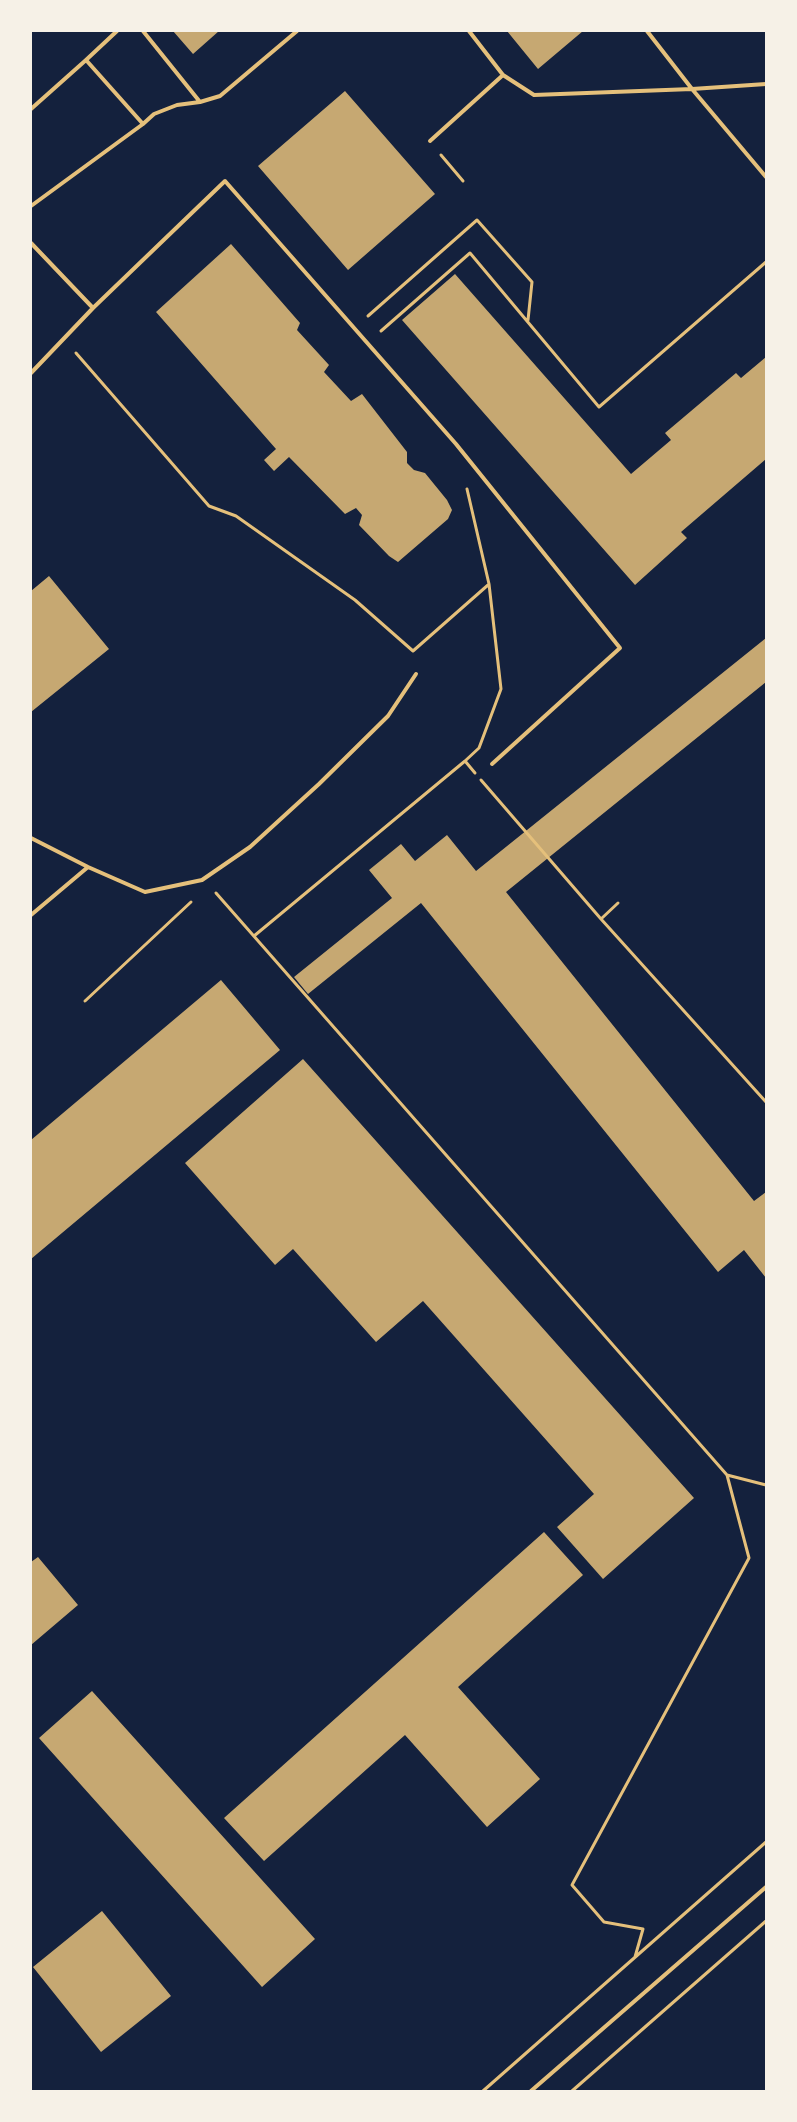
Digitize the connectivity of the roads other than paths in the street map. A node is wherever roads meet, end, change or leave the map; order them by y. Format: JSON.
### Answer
{"nodes":[{"id":1,"x":117,"y":31,"type":"edge"},
{"id":2,"x":143,"y":31,"type":"edge"},
{"id":3,"x":297,"y":31,"type":"edge"},
{"id":4,"x":468,"y":31,"type":"edge"},
{"id":5,"x":647,"y":31,"type":"edge"},
{"id":6,"x":86,"y":60,"type":"junction"},
{"id":7,"x":503,"y":75,"type":"junction"},
{"id":8,"x":766,"y":84,"type":"edge"},
{"id":9,"x":692,"y":89,"type":"junction"},
{"id":10,"x":200,"y":102,"type":"junction"},
{"id":11,"x":31,"y":109,"type":"edge"},
{"id":12,"x":143,"y":124,"type":"junction"},
{"id":13,"x":430,"y":141,"type":"road end"},
{"id":14,"x":766,"y":177,"type":"edge"},
{"id":15,"x":31,"y":206,"type":"edge"},
{"id":16,"x":31,"y":243,"type":"edge"},
{"id":17,"x":93,"y":308,"type":"junction"},
{"id":18,"x":31,"y":373,"type":"edge"},
{"id":19,"x":416,"y":674,"type":"dead end"},
{"id":20,"x":492,"y":764,"type":"dead end"},
{"id":21,"x":31,"y":838,"type":"edge"},
{"id":22,"x":88,"y":867,"type":"junction"},
{"id":23,"x":31,"y":915,"type":"edge"},
{"id":24,"x":766,"y":1887,"type":"edge"},
{"id":25,"x":531,"y":2091,"type":"edge"}],
"edges":[{"from":1,"to":6,"type":"lane"},
{"from":2,"to":10,"type":"lane"},
{"from":3,"to":10,"type":"lane"},
{"from":4,"to":7,"type":"lane"},
{"from":5,"to":9,"type":"lane"},
{"from":6,"to":11,"type":"lane"},
{"from":6,"to":12,"type":"lane"},
{"from":7,"to":9,"type":"lane"},
{"from":7,"to":13,"type":"lane"},
{"from":8,"to":9,"type":"lane"},
{"from":9,"to":14,"type":"lane"},
{"from":10,"to":12,"type":"lane"},
{"from":12,"to":15,"type":"lane"},
{"from":16,"to":17,"type":"lane"},
{"from":17,"to":18,"type":"lane"},
{"from":17,"to":20,"type":"lane"},
{"from":19,"to":22,"type":"lane"},
{"from":21,"to":22,"type":"lane"},
{"from":22,"to":23,"type":"lane"},
{"from":24,"to":25,"type":"lane"}]}
